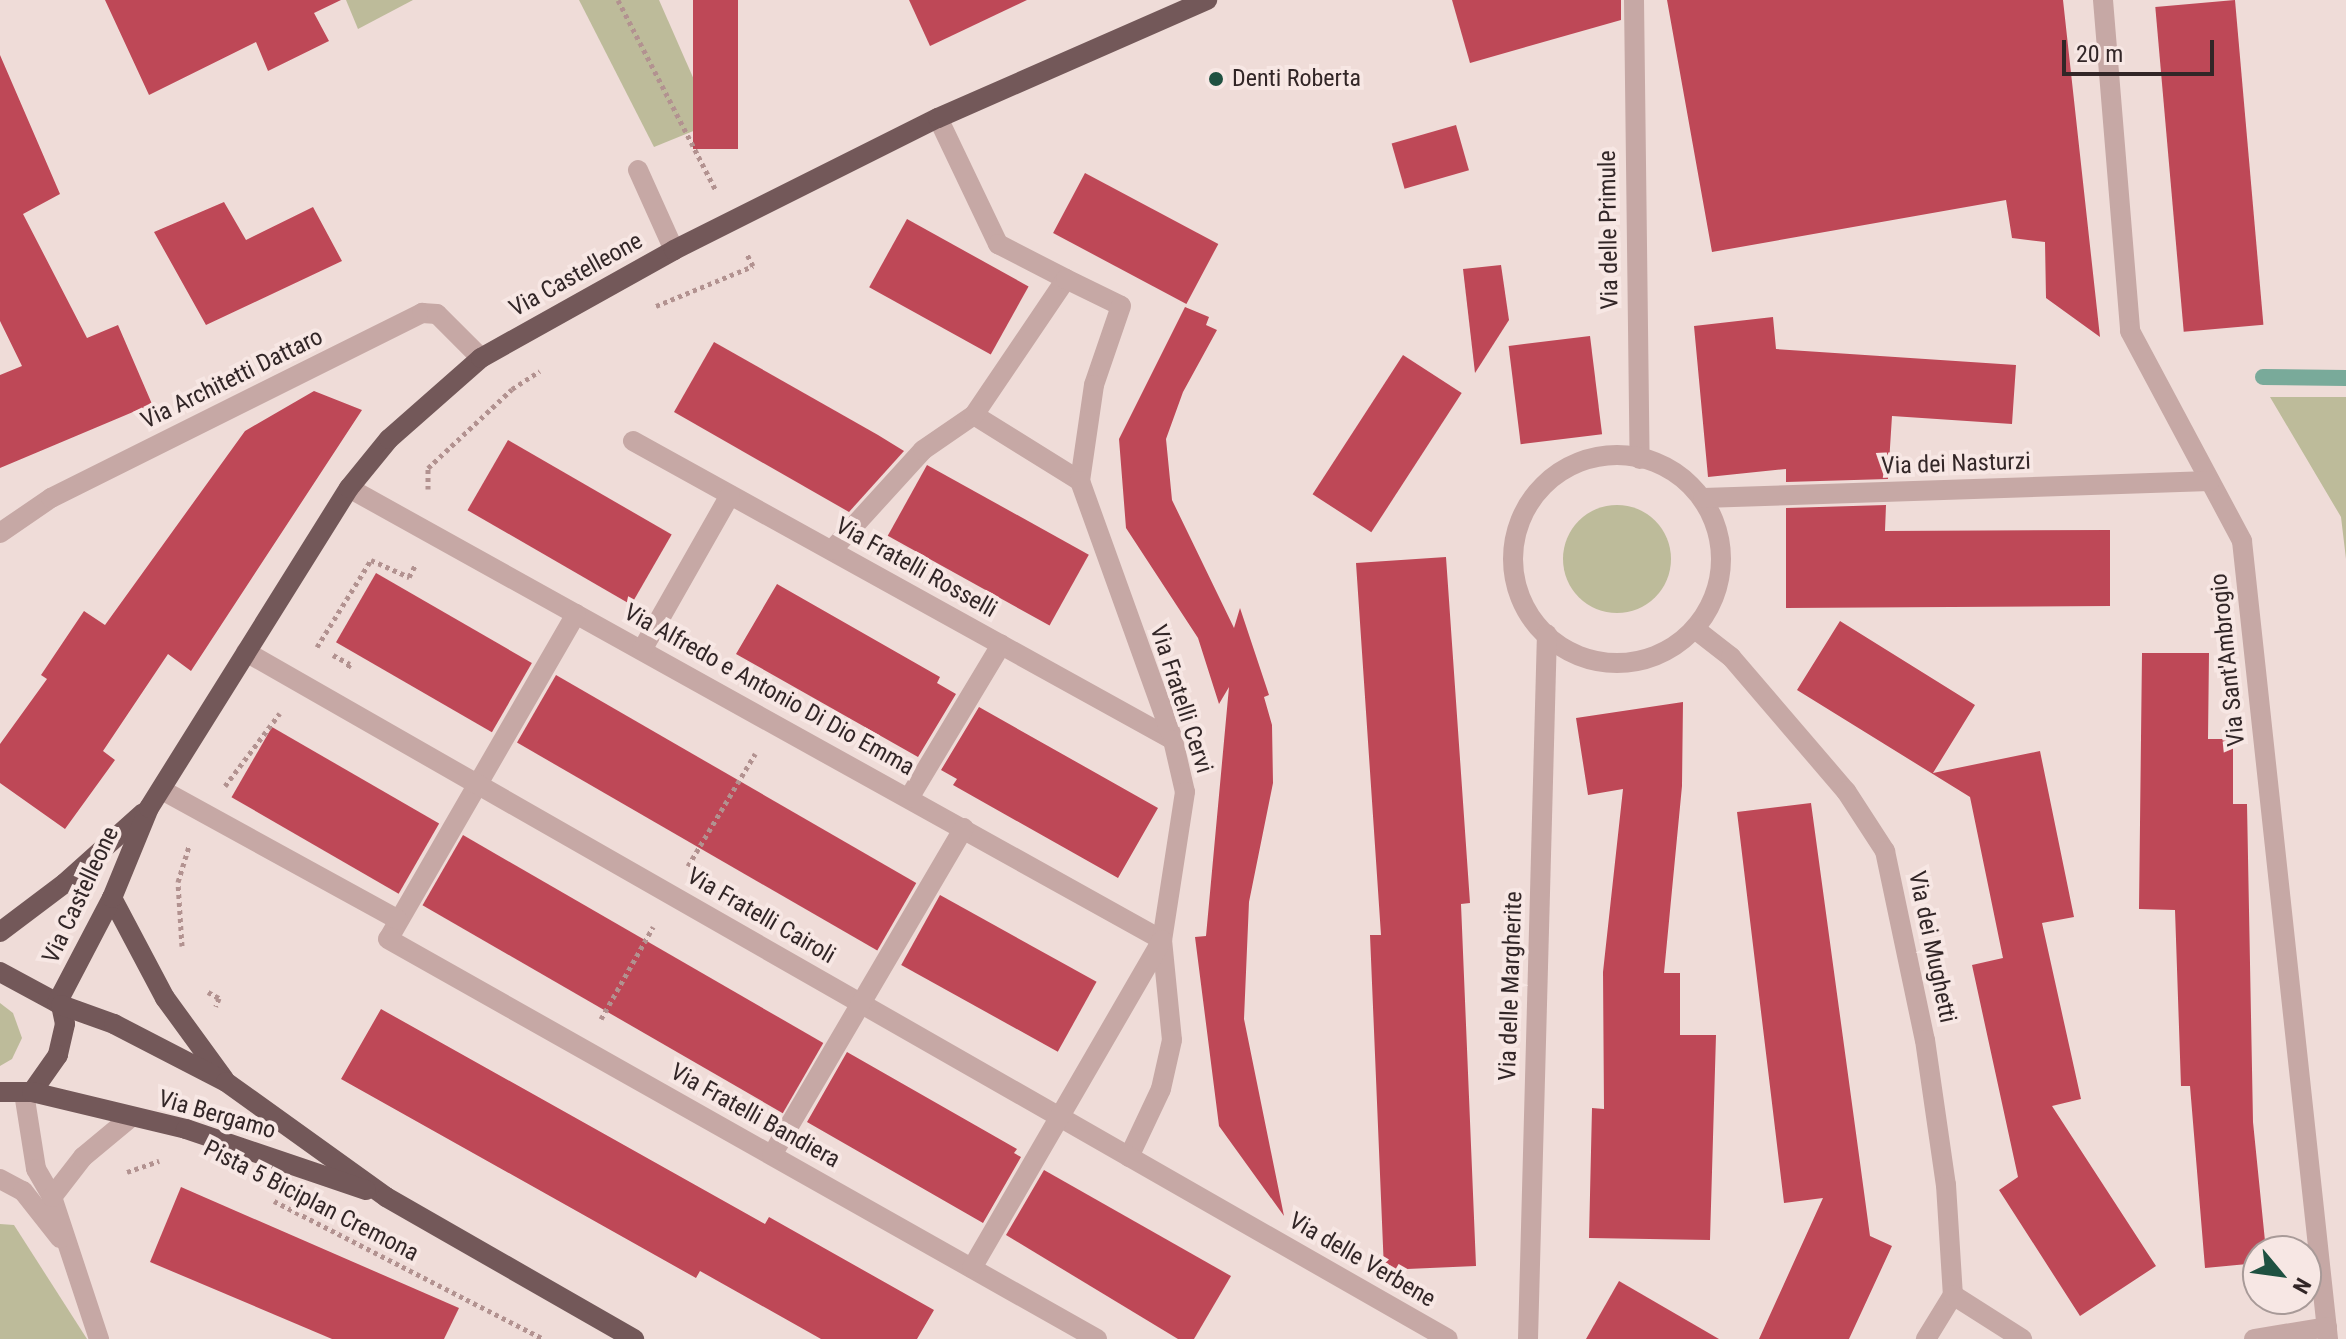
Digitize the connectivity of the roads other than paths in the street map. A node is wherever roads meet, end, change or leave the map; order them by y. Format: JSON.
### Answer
{"nodes":[{"id":1,"x":1207,"y":0,"type":"edge"},
{"id":2,"x":1634,"y":0,"type":"edge"},
{"id":3,"x":2103,"y":0,"type":"edge"},
{"id":4,"x":938,"y":118,"type":"junction"},
{"id":5,"x":638,"y":170,"type":"dead end"},
{"id":6,"x":674,"y":250,"type":"junction"},
{"id":7,"x":1066,"y":279,"type":"junction"},
{"id":8,"x":481,"y":358,"type":"junction"},
{"id":9,"x":974,"y":415,"type":"junction"},
{"id":10,"x":633,"y":441,"type":"dead end"},
{"id":11,"x":1640,"y":459,"type":"junction"},
{"id":12,"x":1080,"y":481,"type":"junction"},
{"id":13,"x":2210,"y":481,"type":"junction"},
{"id":14,"x":349,"y":488,"type":"junction"},
{"id":15,"x":730,"y":495,"type":"junction"},
{"id":16,"x":1703,"y":498,"type":"junction"},
{"id":17,"x":0,"y":533,"type":"edge"},
{"id":18,"x":832,"y":550,"type":"junction"},
{"id":19,"x":576,"y":614,"type":"junction"},
{"id":20,"x":1695,"y":629,"type":"junction"},
{"id":21,"x":1547,"y":634,"type":"junction"},
{"id":22,"x":1001,"y":645,"type":"junction"},
{"id":23,"x":642,"y":650,"type":"junction"},
{"id":24,"x":246,"y":652,"type":"junction"},
{"id":25,"x":1173,"y":740,"type":"junction"},
{"id":26,"x":479,"y":785,"type":"junction"},
{"id":27,"x":162,"y":790,"type":"junction"},
{"id":28,"x":909,"y":798,"type":"junction"},
{"id":29,"x":149,"y":808,"type":"junction"},
{"id":30,"x":964,"y":828,"type":"junction"},
{"id":31,"x":112,"y":898,"type":"junction"},
{"id":32,"x":393,"y":930,"type":"junction"},
{"id":33,"x":0,"y":932,"type":"edge"},
{"id":34,"x":1162,"y":940,"type":"junction"},
{"id":35,"x":0,"y":972,"type":"edge"},
{"id":36,"x":861,"y":1003,"type":"junction"},
{"id":37,"x":59,"y":1004,"type":"junction"},
{"id":38,"x":226,"y":1082,"type":"junction"},
{"id":39,"x":0,"y":1092,"type":"edge"},
{"id":40,"x":28,"y":1093,"type":"junction"},
{"id":41,"x":1060,"y":1117,"type":"junction"},
{"id":42,"x":130,"y":1118,"type":"junction"},
{"id":43,"x":772,"y":1155,"type":"junction"},
{"id":44,"x":1129,"y":1157,"type":"junction"},
{"id":45,"x":0,"y":1179,"type":"edge"},
{"id":46,"x":52,"y":1197,"type":"junction"},
{"id":47,"x":386,"y":1197,"type":"junction"},
{"id":48,"x":1249,"y":1225,"type":"joint"},
{"id":49,"x":63,"y":1241,"type":"junction"},
{"id":50,"x":972,"y":1268,"type":"junction"},
{"id":51,"x":1953,"y":1295,"type":"junction"},
{"id":52,"x":2328,"y":1333,"type":"edge"},
{"id":53,"x":99,"y":1339,"type":"edge"},
{"id":54,"x":634,"y":1339,"type":"edge"},
{"id":55,"x":1097,"y":1339,"type":"edge"},
{"id":56,"x":1448,"y":1339,"type":"edge"},
{"id":57,"x":1528,"y":1339,"type":"edge"},
{"id":58,"x":1926,"y":1339,"type":"edge"},
{"id":59,"x":2022,"y":1339,"type":"edge"},
{"id":60,"x":2254,"y":1339,"type":"edge"}],
"edges":[{"from":1,"to":4,"type":"main road","name":"Via Castelleone"},
{"from":2,"to":11,"type":"street","name":"Via delle Primule"},
{"from":3,"to":13,"type":"street","name":"Via Sant'Ambrogio"},
{"from":4,"to":6,"type":"main road","name":"Via Castelleone"},
{"from":4,"to":7,"type":"street","name":"Via Fratelli Cervi"},
{"from":5,"to":6,"type":"street"},
{"from":6,"to":8,"type":"main road","name":"Via Castelleone"},
{"from":7,"to":9,"type":"street"},
{"from":7,"to":12,"type":"street","name":"Via Fratelli Cervi"},
{"from":8,"to":14,"type":"main road","name":"Via Castelleone"},
{"from":8,"to":17,"type":"street","name":"Via Architetti Dattaro"},
{"from":9,"to":12,"type":"street"},
{"from":9,"to":18,"type":"street"},
{"from":10,"to":15,"type":"street","name":"Via Fratelli Rosselli"},
{"from":11,"to":16,"type":"street"},
{"from":11,"to":21,"type":"street"},
{"from":12,"to":25,"type":"street","name":"Via Fratelli Cervi"},
{"from":13,"to":16,"type":"street","name":"Via dei Nasturzi"},
{"from":13,"to":52,"type":"street","name":"Via Sant'Ambrogio"},
{"from":14,"to":19,"type":"street","name":"Via Alfredo e Antonio Di Dio Emma"},
{"from":14,"to":24,"type":"main road","name":"Via Castelleone"},
{"from":15,"to":18,"type":"street","name":"Via Fratelli Rosselli"},
{"from":15,"to":23,"type":"street"},
{"from":16,"to":20,"type":"street"},
{"from":18,"to":22,"type":"street","name":"Via Fratelli Rosselli"},
{"from":19,"to":23,"type":"street","name":"Via Alfredo e Antonio Di Dio Emma"},
{"from":19,"to":26,"type":"street"},
{"from":20,"to":21,"type":"street"},
{"from":20,"to":51,"type":"street","name":"Via dei Mughetti"},
{"from":21,"to":57,"type":"street","name":"Via delle Margherite"},
{"from":22,"to":25,"type":"street","name":"Via Fratelli Rosselli"},
{"from":22,"to":28,"type":"street"},
{"from":23,"to":28,"type":"street","name":"Via Alfredo e Antonio Di Dio Emma"},
{"from":24,"to":26,"type":"street","name":"Via Fratelli Cairoli"},
{"from":24,"to":27,"type":"main road","name":"Via Castelleone"},
{"from":25,"to":34,"type":"street","name":"Via Fratelli Cervi"},
{"from":26,"to":32,"type":"street"},
{"from":26,"to":36,"type":"street","name":"Via Fratelli Cairoli"},
{"from":27,"to":29,"type":"main road","name":"Via Castelleone"},
{"from":27,"to":32,"type":"street","name":"Via Fratelli Bandiera"},
{"from":28,"to":30,"type":"street","name":"Via Alfredo e Antonio Di Dio Emma"},
{"from":29,"to":31,"type":"main road","name":"Via Castelleone"},
{"from":29,"to":33,"type":"main road","name":"Via Castelleone"},
{"from":30,"to":34,"type":"street","name":"Via Alfredo e Antonio Di Dio Emma"},
{"from":30,"to":36,"type":"street"},
{"from":31,"to":37,"type":"main road","name":"Via Castelleone"},
{"from":31,"to":38,"type":"main road","name":"Via Bergamo"},
{"from":32,"to":43,"type":"street","name":"Via Fratelli Bandiera"},
{"from":34,"to":41,"type":"street","name":"Via Fratelli Cervi"},
{"from":34,"to":44,"type":"street","name":"Via Fratelli Cervi"},
{"from":35,"to":37,"type":"main road","name":"Via Bergamo"},
{"from":36,"to":41,"type":"street","name":"Via Fratelli Cairoli"},
{"from":36,"to":43,"type":"street"},
{"from":37,"to":38,"type":"main road","name":"Via Bergamo"},
{"from":37,"to":40,"type":"main road"},
{"from":38,"to":47,"type":"main road","name":"Via Bergamo"},
{"from":39,"to":40,"type":"main road","name":"Via Bergamo"},
{"from":40,"to":42,"type":"main road","name":"Via Bergamo"},
{"from":40,"to":46,"type":"street"},
{"from":41,"to":44,"type":"street","name":"Via Fratelli Cairoli"},
{"from":41,"to":50,"type":"street","name":"Via Fratelli Cervi"},
{"from":42,"to":46,"type":"street"},
{"from":42,"to":47,"type":"main road","name":"Via Bergamo"},
{"from":43,"to":50,"type":"street","name":"Via Fratelli Bandiera"},
{"from":44,"to":48,"type":"street","name":"Via Fratelli Cairoli"},
{"from":45,"to":49,"type":"street"},
{"from":46,"to":49,"type":"street"},
{"from":47,"to":54,"type":"main road","name":"Via Bergamo"},
{"from":48,"to":56,"type":"street","name":"Via delle Verbene"},
{"from":49,"to":53,"type":"street"},
{"from":50,"to":55,"type":"street","name":"Via Fratelli Bandiera"},
{"from":51,"to":58,"type":"street"},
{"from":51,"to":59,"type":"street"},
{"from":52,"to":60,"type":"street"}]}
